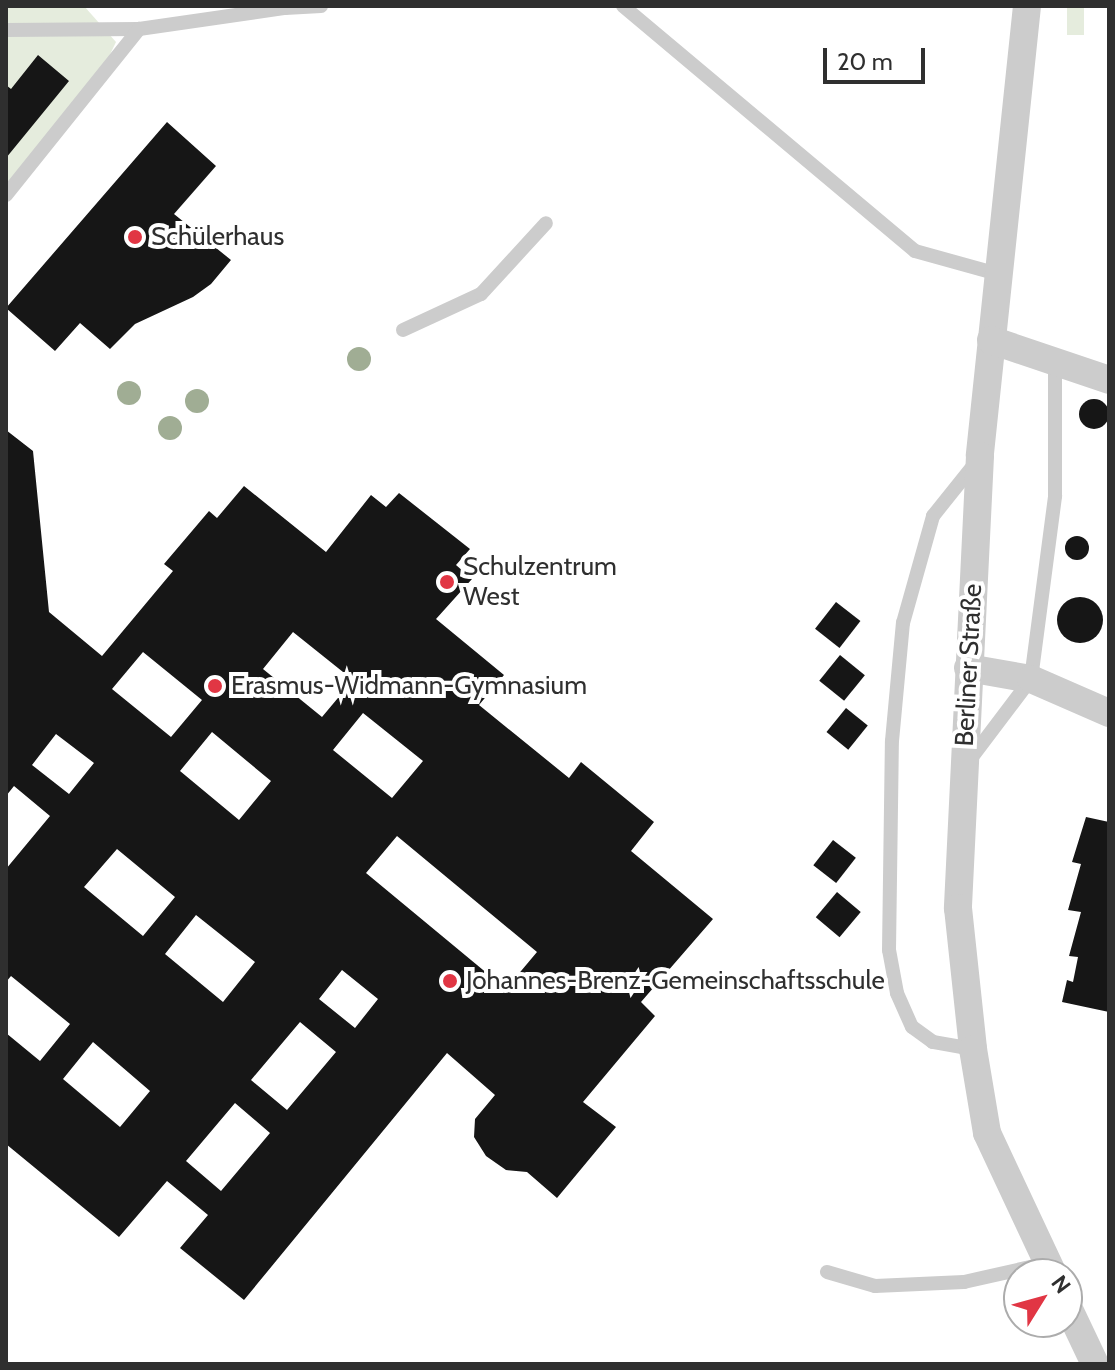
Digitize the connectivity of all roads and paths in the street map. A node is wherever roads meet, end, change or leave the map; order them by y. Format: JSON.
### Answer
{"nodes":[{"id":1,"x":321,"y":6,"type":"edge"},
{"id":2,"x":623,"y":6,"type":"edge"},
{"id":3,"x":1008,"y":6,"type":"edge"},
{"id":4,"x":1027,"y":6,"type":"edge"},
{"id":5,"x":1047,"y":6,"type":"edge"},
{"id":6,"x":139,"y":29,"type":"junction"},
{"id":7,"x":6,"y":30,"type":"edge"},
{"id":8,"x":1021,"y":41,"type":"junction"},
{"id":9,"x":6,"y":195,"type":"edge"},
{"id":10,"x":546,"y":223,"type":"dead end"},
{"id":11,"x":998,"y":274,"type":"junction"},
{"id":12,"x":403,"y":330,"type":"dead end"},
{"id":13,"x":991,"y":340,"type":"junction"},
{"id":14,"x":1055,"y":360,"type":"junction"},
{"id":15,"x":1109,"y":380,"type":"edge"},
{"id":16,"x":980,"y":456,"type":"junction"},
{"id":17,"x":968,"y":668,"type":"junction"},
{"id":18,"x":1031,"y":679,"type":"junction"},
{"id":19,"x":1109,"y":713,"type":"edge"},
{"id":20,"x":964,"y":768,"type":"junction"},
{"id":21,"x":973,"y":1049,"type":"junction"},
{"id":22,"x":1045,"y":1258,"type":"edge"},
{"id":23,"x":827,"y":1272,"type":"dead end"},
{"id":24,"x":1003,"y":1276,"type":"edge"},
{"id":25,"x":1083,"y":1338,"type":"edge"},
{"id":26,"x":1095,"y":1364,"type":"edge"}],
"edges":[{"from":1,"to":6,"type":"lane"},
{"from":2,"to":11,"type":"lane"},
{"from":3,"to":8,"type":"street"},
{"from":4,"to":8,"type":"street","name":"Berliner Straße"},
{"from":5,"to":8,"type":"street"},
{"from":6,"to":7,"type":"lane"},
{"from":6,"to":9,"type":"lane"},
{"from":8,"to":11,"type":"street","name":"Berliner Straße"},
{"from":10,"to":12,"type":"lane"},
{"from":11,"to":13,"type":"street","name":"Berliner Straße"},
{"from":13,"to":14,"type":"street"},
{"from":13,"to":16,"type":"street","name":"Berliner Straße"},
{"from":14,"to":15,"type":"street"},
{"from":14,"to":18,"type":"lane"},
{"from":16,"to":17,"type":"street","name":"Berliner Straße"},
{"from":16,"to":21,"type":"lane"},
{"from":17,"to":18,"type":"street"},
{"from":17,"to":20,"type":"street","name":"Berliner Straße"},
{"from":18,"to":19,"type":"street"},
{"from":18,"to":20,"type":"lane"},
{"from":20,"to":21,"type":"street","name":"Berliner Straße"},
{"from":21,"to":22,"type":"street","name":"Berliner Straße"},
{"from":23,"to":24,"type":"lane"},
{"from":25,"to":26,"type":"street"}]}
